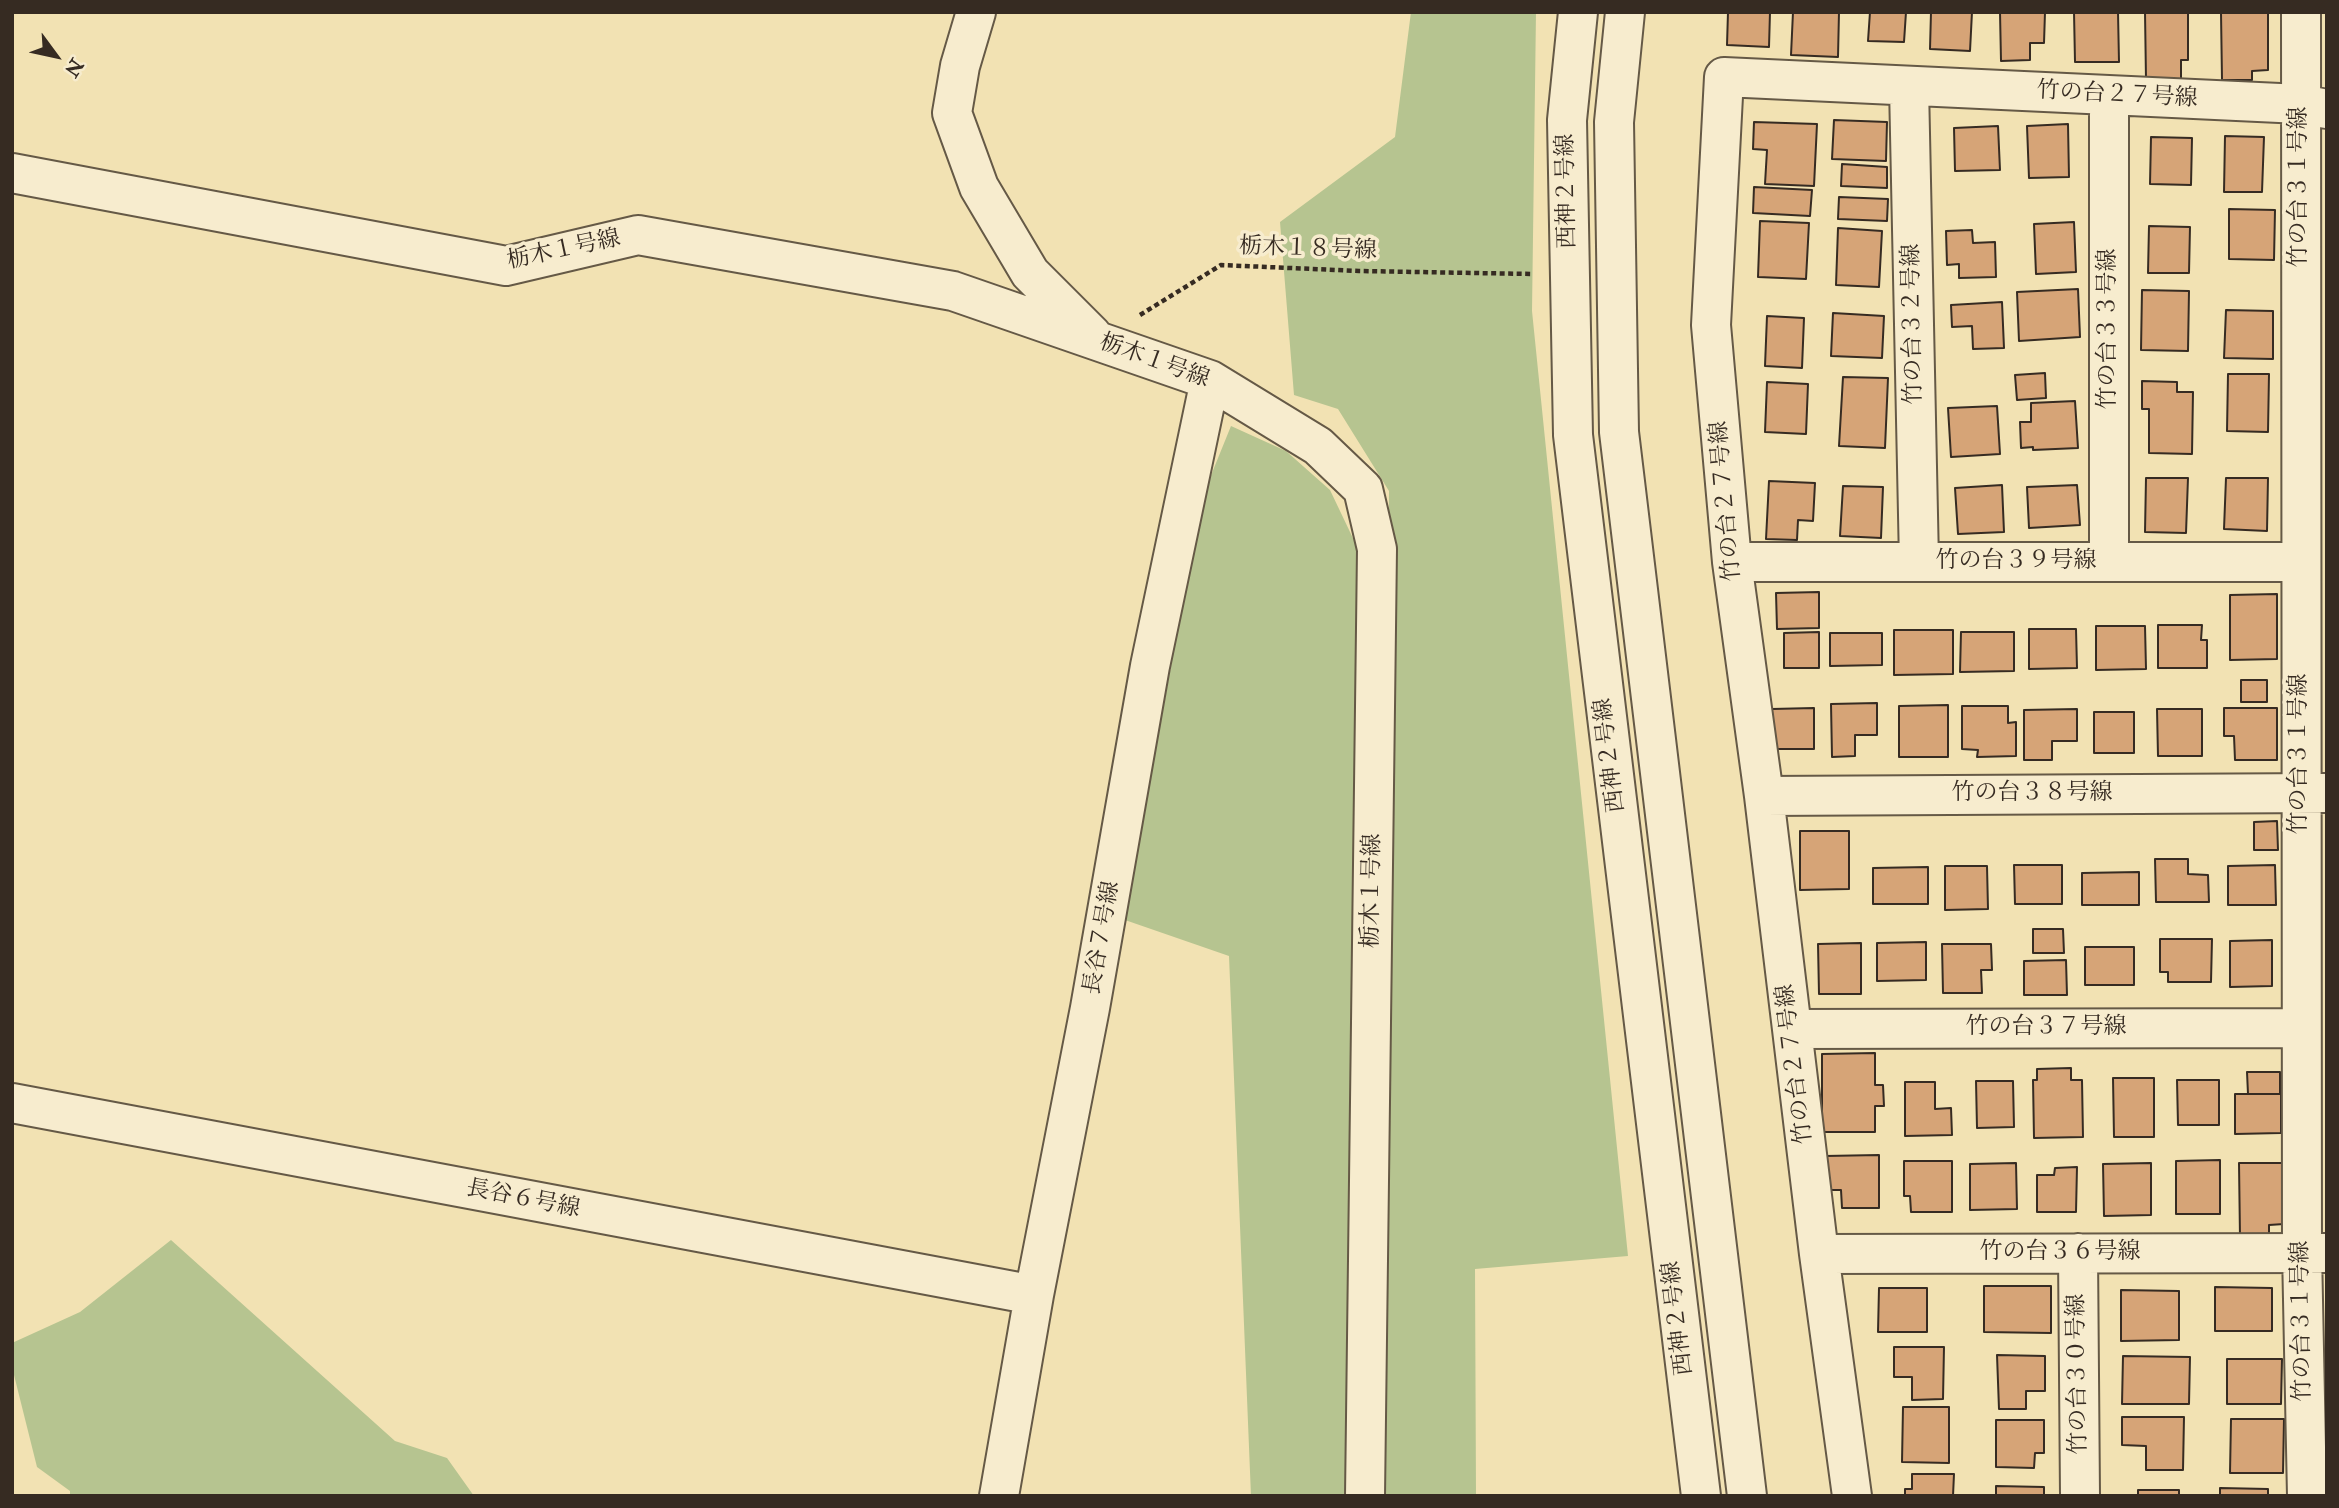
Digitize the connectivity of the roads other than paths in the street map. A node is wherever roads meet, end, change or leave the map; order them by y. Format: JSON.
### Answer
{"nodes":[{"id":1,"x":976,"y":12,"type":"edge"},
{"id":2,"x":1578,"y":12,"type":"edge"},
{"id":3,"x":1625,"y":12,"type":"edge"},
{"id":4,"x":2301,"y":12,"type":"edge"},
{"id":5,"x":1909,"y":86,"type":"junction"},
{"id":6,"x":2109,"y":96,"type":"junction"},
{"id":7,"x":2314,"y":106,"type":"edge"},
{"id":8,"x":12,"y":173,"type":"edge"},
{"id":9,"x":1098,"y":342,"type":"junction"},
{"id":10,"x":2313,"y":354,"type":"edge"},
{"id":11,"x":1210,"y":380,"type":"junction"},
{"id":12,"x":1732,"y":562,"type":"junction"},
{"id":13,"x":1919,"y":562,"type":"junction"},
{"id":14,"x":2109,"y":562,"type":"junction"},
{"id":15,"x":2300,"y":562,"type":"junction"},
{"id":16,"x":2314,"y":792,"type":"edge"},
{"id":17,"x":1763,"y":796,"type":"junction"},
{"id":18,"x":2301,"y":1028,"type":"junction"},
{"id":19,"x":1792,"y":1029,"type":"junction"},
{"id":20,"x":12,"y":1103,"type":"edge"},
{"id":21,"x":2078,"y":1252,"type":"junction"},
{"id":22,"x":2314,"y":1252,"type":"edge"},
{"id":23,"x":1819,"y":1254,"type":"junction"},
{"id":24,"x":1034,"y":1295,"type":"junction"},
{"id":25,"x":999,"y":1496,"type":"edge"},
{"id":26,"x":1365,"y":1496,"type":"edge"},
{"id":27,"x":1700,"y":1496,"type":"edge"},
{"id":28,"x":1747,"y":1496,"type":"edge"},
{"id":29,"x":1852,"y":1496,"type":"edge"},
{"id":30,"x":2080,"y":1496,"type":"edge"},
{"id":31,"x":2307,"y":1496,"type":"edge"}],
"edges":[{"from":1,"to":9,"type":"street"},
{"from":2,"to":27,"type":"street","name":"西神２号線"},
{"from":3,"to":28,"type":"street","name":"西神２号線"},
{"from":4,"to":7,"type":"street","name":"竹の台３１号線"},
{"from":5,"to":6,"type":"street","name":"竹の台２７号線"},
{"from":5,"to":12,"type":"street","name":"竹の台２７号線"},
{"from":5,"to":13,"type":"street","name":"竹の台３２号線"},
{"from":6,"to":7,"type":"street","name":"竹の台２７号線"},
{"from":6,"to":14,"type":"street","name":"竹の台３３号線"},
{"from":7,"to":10,"type":"street","name":"竹の台３１号線"},
{"from":8,"to":9,"type":"street","name":"栃木１号線"},
{"from":9,"to":11,"type":"street","name":"栃木１号線"},
{"from":10,"to":15,"type":"street","name":"竹の台３１号線"},
{"from":11,"to":24,"type":"street","name":"長谷７号線"},
{"from":11,"to":26,"type":"street","name":"栃木１号線"},
{"from":12,"to":13,"type":"street","name":"竹の台３９号線"},
{"from":12,"to":17,"type":"street","name":"竹の台２７号線"},
{"from":13,"to":14,"type":"street","name":"竹の台３９号線"},
{"from":14,"to":15,"type":"street","name":"竹の台３９号線"},
{"from":15,"to":16,"type":"street","name":"竹の台３１号線"},
{"from":16,"to":17,"type":"street","name":"竹の台３８号線"},
{"from":16,"to":18,"type":"street","name":"竹の台３１号線"},
{"from":17,"to":19,"type":"street","name":"竹の台２７号線"},
{"from":18,"to":19,"type":"street","name":"竹の台３７号線"},
{"from":18,"to":22,"type":"street","name":"竹の台３１号線"},
{"from":19,"to":23,"type":"street","name":"竹の台２７号線"},
{"from":20,"to":24,"type":"street","name":"長谷６号線"},
{"from":21,"to":22,"type":"street","name":"竹の台３６号線"},
{"from":21,"to":23,"type":"street","name":"竹の台３６号線"},
{"from":21,"to":30,"type":"street","name":"竹の台３０号線"},
{"from":22,"to":31,"type":"street","name":"竹の台３１号線"},
{"from":23,"to":29,"type":"street","name":"竹の台２７号線"},
{"from":24,"to":25,"type":"street","name":"長谷７号線"}]}
